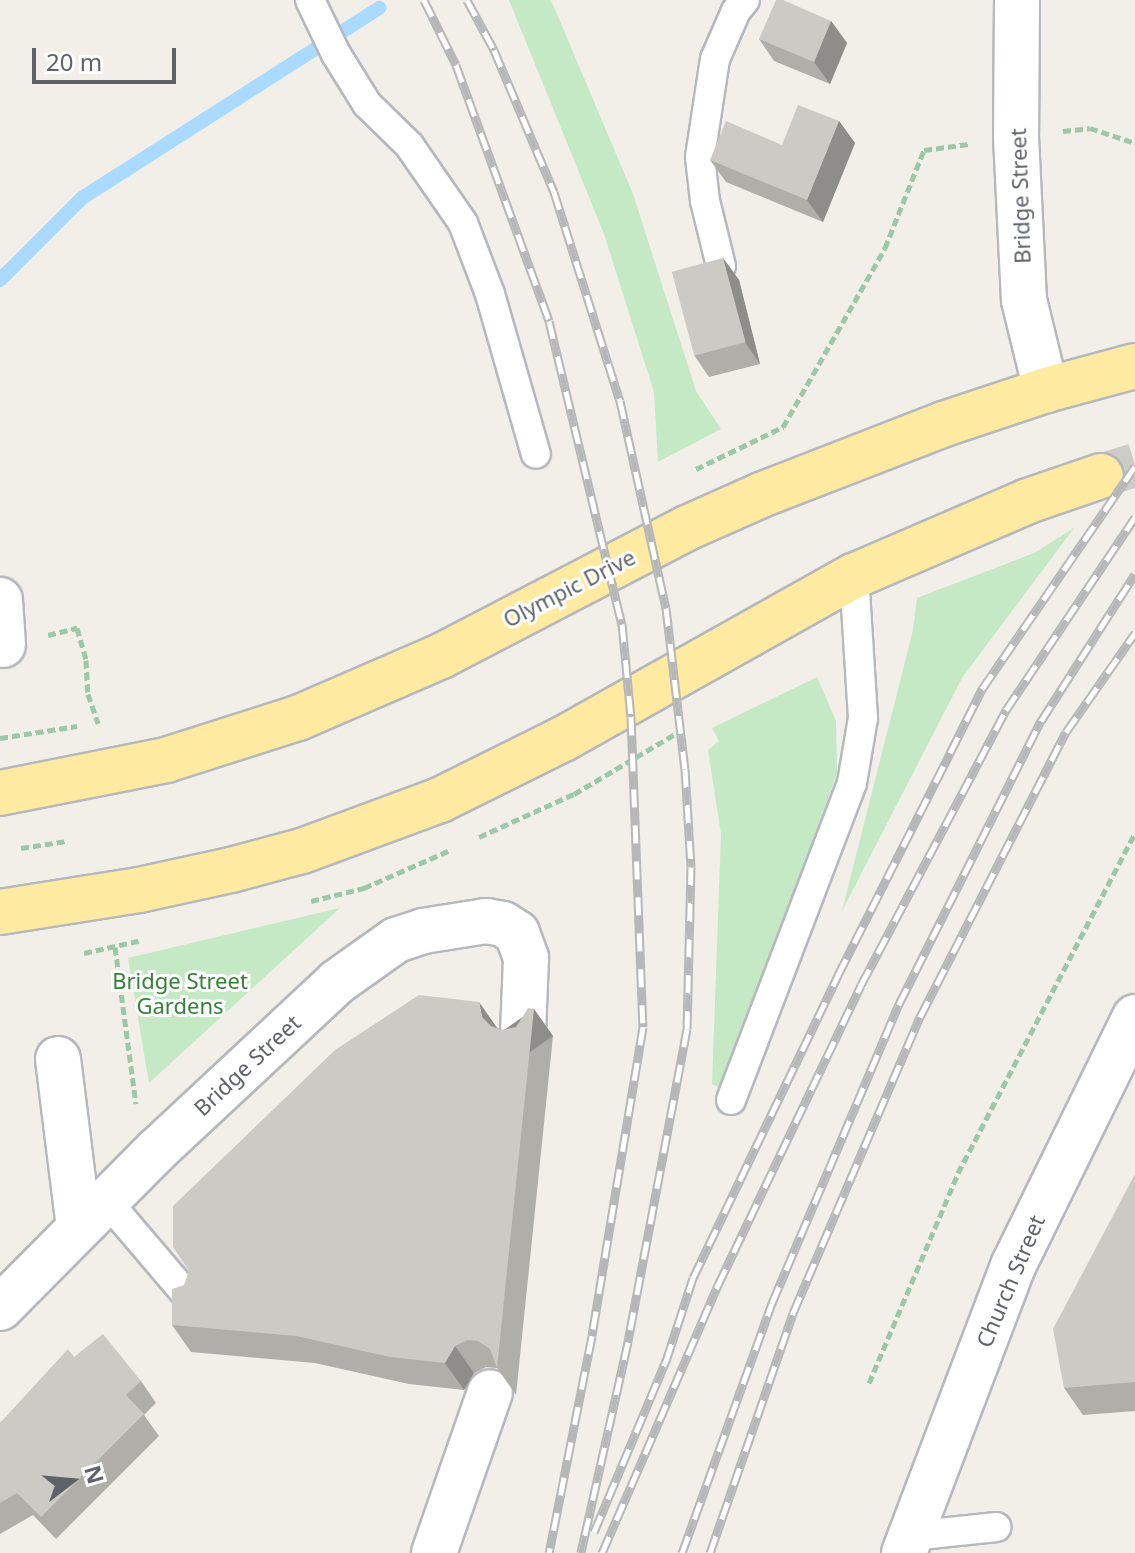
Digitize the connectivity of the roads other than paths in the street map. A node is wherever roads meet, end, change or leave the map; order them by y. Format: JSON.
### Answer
{"nodes":[{"id":1,"x":745,"y":0,"type":"edge"},
{"id":2,"x":1017,"y":0,"type":"edge"},
{"id":3,"x":312,"y":3,"type":"edge"},
{"id":4,"x":721,"y":266,"type":"edge"},
{"id":5,"x":1135,"y":366,"type":"edge"},
{"id":6,"x":1046,"y":390,"type":"junction"},
{"id":7,"x":536,"y":454,"type":"dead end"},
{"id":8,"x":1101,"y":476,"type":"tunnel mouth"},
{"id":9,"x":854,"y":576,"type":"junction"},
{"id":10,"x":0,"y":600,"type":"edge"},
{"id":11,"x":3,"y":645,"type":"road end"},
{"id":12,"x":0,"y":793,"type":"edge"},
{"id":13,"x":0,"y":912,"type":"edge"},
{"id":14,"x":1135,"y":1017,"type":"edge"},
{"id":15,"x":523,"y":1032,"type":"edge"},
{"id":16,"x":58,"y":1059,"type":"dead end"},
{"id":17,"x":731,"y":1100,"type":"dead end"},
{"id":18,"x":92,"y":1214,"type":"junction"},
{"id":19,"x":191,"y":1300,"type":"edge"},
{"id":20,"x":0,"y":1308,"type":"edge"},
{"id":21,"x":490,"y":1392,"type":"edge"},
{"id":22,"x":997,"y":1527,"type":"dead end"},
{"id":23,"x":908,"y":1545,"type":"edge"},
{"id":24,"x":434,"y":1553,"type":"edge"}],
"edges":[{"from":1,"to":4,"type":"lane"},
{"from":2,"to":6,"type":"street","name":"Bridge Street"},
{"from":3,"to":7,"type":"lane"},
{"from":5,"to":6,"type":"highway","name":"Olympic Drive"},
{"from":6,"to":12,"type":"highway","name":"Olympic Drive"},
{"from":8,"to":9,"type":"highway"},
{"from":9,"to":13,"type":"highway"},
{"from":9,"to":17,"type":"lane"},
{"from":10,"to":11,"type":"street"},
{"from":14,"to":23,"type":"street","name":"Church Street"},
{"from":15,"to":18,"type":"street","name":"Bridge Street"},
{"from":16,"to":18,"type":"street"},
{"from":18,"to":19,"type":"lane"},
{"from":18,"to":20,"type":"street","name":"Bridge Street"},
{"from":21,"to":24,"type":"street"},
{"from":22,"to":23,"type":"lane"}]}
